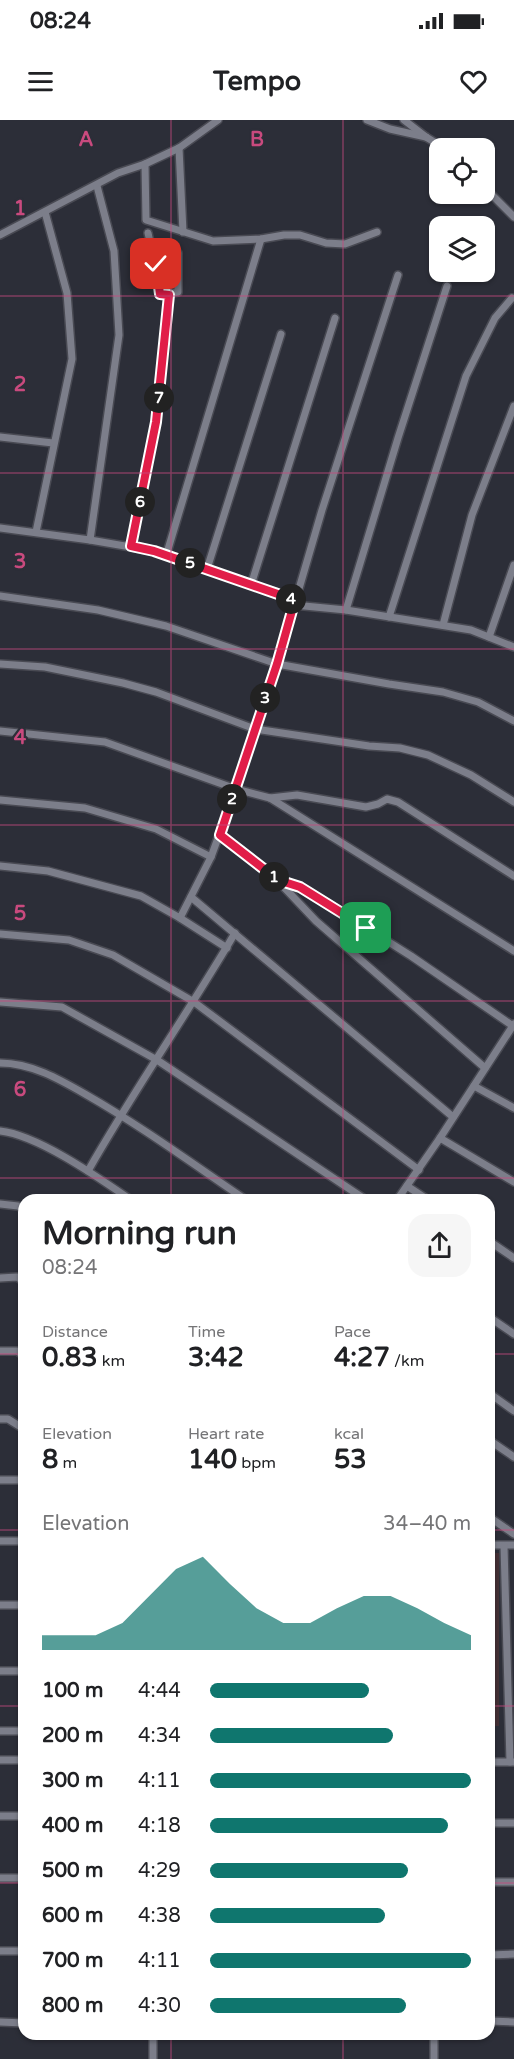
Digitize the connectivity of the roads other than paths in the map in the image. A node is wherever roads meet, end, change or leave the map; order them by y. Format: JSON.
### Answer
{"nodes":[{"id":1,"x":218,"y":120,"type":"edge"},
{"id":2,"x":367,"y":120,"type":"edge"},
{"id":3,"x":404,"y":120,"type":"edge"},
{"id":4,"x":426,"y":138,"type":"junction"},
{"id":5,"x":429,"y":140,"type":"edge"},
{"id":6,"x":178,"y":148,"type":"junction"},
{"id":7,"x":145,"y":164,"type":"junction"},
{"id":8,"x":97,"y":186,"type":"junction"},
{"id":9,"x":495,"y":198,"type":"edge"},
{"id":10,"x":45,"y":212,"type":"junction"},
{"id":11,"x":514,"y":218,"type":"edge"},
{"id":12,"x":183,"y":232,"type":"junction"},
{"id":13,"x":377,"y":232,"type":"dead end"},
{"id":14,"x":2,"y":233,"type":"edge"},
{"id":15,"x":148,"y":233,"type":"dead end"},
{"id":16,"x":261,"y":240,"type":"junction"},
{"id":17,"x":178,"y":253,"type":"dead end"},
{"id":18,"x":398,"y":275,"type":"dead end"},
{"id":19,"x":447,"y":286,"type":"dead end"},
{"id":20,"x":169,"y":295,"type":"junction"},
{"id":21,"x":512,"y":298,"type":"dead end"},
{"id":22,"x":335,"y":318,"type":"dead end"},
{"id":23,"x":281,"y":334,"type":"dead end"},
{"id":24,"x":514,"y":406,"type":"edge"},
{"id":25,"x":0,"y":437,"type":"edge"},
{"id":26,"x":53,"y":443,"type":"junction"},
{"id":27,"x":0,"y":528,"type":"edge"},
{"id":28,"x":36,"y":532,"type":"junction"},
{"id":29,"x":90,"y":540,"type":"junction"},
{"id":30,"x":131,"y":546,"type":"junction"},
{"id":31,"x":166,"y":556,"type":"junction"},
{"id":32,"x":514,"y":565,"type":"edge"},
{"id":33,"x":207,"y":569,"type":"junction"},
{"id":34,"x":251,"y":585,"type":"junction"},
{"id":35,"x":0,"y":596,"type":"edge"},
{"id":36,"x":294,"y":602,"type":"junction"},
{"id":37,"x":346,"y":610,"type":"junction"},
{"id":38,"x":389,"y":617,"type":"junction"},
{"id":39,"x":443,"y":625,"type":"junction"},
{"id":40,"x":489,"y":637,"type":"junction"},
{"id":41,"x":514,"y":646,"type":"edge"},
{"id":42,"x":0,"y":664,"type":"edge"},
{"id":43,"x":277,"y":664,"type":"junction"},
{"id":44,"x":514,"y":721,"type":"edge"},
{"id":45,"x":255,"y":729,"type":"junction"},
{"id":46,"x":0,"y":731,"type":"edge"},
{"id":47,"x":236,"y":789,"type":"junction"},
{"id":48,"x":270,"y":798,"type":"junction"},
{"id":49,"x":0,"y":800,"type":"edge"},
{"id":50,"x":514,"y":802,"type":"edge"},
{"id":51,"x":220,"y":835,"type":"junction"},
{"id":52,"x":211,"y":858,"type":"junction"},
{"id":53,"x":0,"y":866,"type":"edge"},
{"id":54,"x":514,"y":876,"type":"edge"},
{"id":55,"x":278,"y":880,"type":"junction"},
{"id":56,"x":191,"y":897,"type":"junction"},
{"id":57,"x":180,"y":918,"type":"junction"},
{"id":58,"x":235,"y":933,"type":"junction"},
{"id":59,"x":0,"y":934,"type":"edge"},
{"id":60,"x":227,"y":948,"type":"junction"},
{"id":61,"x":514,"y":951,"type":"edge"},
{"id":62,"x":0,"y":1002,"type":"edge"},
{"id":63,"x":194,"y":1002,"type":"junction"},
{"id":64,"x":513,"y":1028,"type":"edge"},
{"id":65,"x":157,"y":1060,"type":"junction"},
{"id":66,"x":0,"y":1063,"type":"edge"},
{"id":67,"x":485,"y":1068,"type":"junction"},
{"id":68,"x":474,"y":1086,"type":"junction"},
{"id":69,"x":514,"y":1108,"type":"edge"},
{"id":70,"x":120,"y":1114,"type":"junction"},
{"id":71,"x":453,"y":1117,"type":"junction"},
{"id":72,"x":0,"y":1131,"type":"edge"},
{"id":73,"x":440,"y":1138,"type":"junction"},
{"id":74,"x":419,"y":1170,"type":"junction"},
{"id":75,"x":88,"y":1171,"type":"junction"},
{"id":76,"x":514,"y":1182,"type":"edge"},
{"id":77,"x":407,"y":1186,"type":"junction"},
{"id":78,"x":122,"y":1194,"type":"edge"},
{"id":79,"x":237,"y":1194,"type":"edge"},
{"id":80,"x":357,"y":1194,"type":"edge"},
{"id":81,"x":401,"y":1194,"type":"edge"},
{"id":82,"x":419,"y":1194,"type":"edge"},
{"id":83,"x":0,"y":1204,"type":"edge"},
{"id":84,"x":18,"y":1206,"type":"edge"},
{"id":85,"x":495,"y":1245,"type":"edge"},
{"id":86,"x":514,"y":1258,"type":"edge"},
{"id":87,"x":0,"y":1278,"type":"edge"},
{"id":88,"x":18,"y":1278,"type":"edge"},
{"id":89,"x":495,"y":1321,"type":"edge"},
{"id":90,"x":514,"y":1334,"type":"edge"},
{"id":91,"x":0,"y":1351,"type":"edge"},
{"id":92,"x":18,"y":1352,"type":"edge"},
{"id":93,"x":495,"y":1397,"type":"edge"},
{"id":94,"x":514,"y":1411,"type":"edge"},
{"id":95,"x":0,"y":1419,"type":"edge"},
{"id":96,"x":18,"y":1425,"type":"edge"},
{"id":97,"x":495,"y":1444,"type":"edge"},
{"id":98,"x":514,"y":1457,"type":"edge"},
{"id":99,"x":0,"y":1480,"type":"edge"},
{"id":100,"x":18,"y":1480,"type":"edge"},
{"id":101,"x":495,"y":1521,"type":"edge"},
{"id":102,"x":514,"y":1534,"type":"edge"},
{"id":103,"x":0,"y":1541,"type":"edge"},
{"id":104,"x":18,"y":1541,"type":"edge"},
{"id":105,"x":495,"y":1545,"type":"edge"},
{"id":106,"x":514,"y":1545,"type":"edge"},
{"id":107,"x":504,"y":1546,"type":"junction"},
{"id":108,"x":0,"y":1605,"type":"edge"},
{"id":109,"x":18,"y":1605,"type":"edge"},
{"id":110,"x":510,"y":1609,"type":"edge"},
{"id":111,"x":511,"y":1670,"type":"edge"},
{"id":112,"x":0,"y":1671,"type":"edge"},
{"id":113,"x":18,"y":1671,"type":"edge"},
{"id":114,"x":512,"y":1729,"type":"edge"},
{"id":115,"x":0,"y":1731,"type":"edge"},
{"id":116,"x":18,"y":1731,"type":"edge"},
{"id":117,"x":0,"y":1760,"type":"edge"},
{"id":118,"x":18,"y":1760,"type":"edge"},
{"id":119,"x":495,"y":1762,"type":"edge"},
{"id":120,"x":512,"y":1762,"type":"edge"},
{"id":121,"x":0,"y":1816,"type":"edge"},
{"id":122,"x":18,"y":1816,"type":"edge"},
{"id":123,"x":514,"y":1822,"type":"edge"},
{"id":124,"x":495,"y":1823,"type":"edge"},
{"id":125,"x":0,"y":1878,"type":"edge"},
{"id":126,"x":18,"y":1878,"type":"edge"},
{"id":127,"x":495,"y":1882,"type":"edge"},
{"id":128,"x":514,"y":1882,"type":"edge"},
{"id":129,"x":0,"y":1951,"type":"edge"},
{"id":130,"x":18,"y":1951,"type":"edge"},
{"id":131,"x":514,"y":1954,"type":"edge"},
{"id":132,"x":495,"y":1955,"type":"edge"},
{"id":133,"x":495,"y":2021,"type":"edge"},
{"id":134,"x":0,"y":2022,"type":"edge"},
{"id":135,"x":514,"y":2022,"type":"edge"},
{"id":136,"x":18,"y":2023,"type":"edge"},
{"id":137,"x":153,"y":2040,"type":"edge"},
{"id":138,"x":434,"y":2040,"type":"edge"},
{"id":139,"x":153,"y":2059,"type":"edge"},
{"id":140,"x":434,"y":2059,"type":"edge"}],
"edges":[{"from":1,"to":6,"type":"street"},
{"from":2,"to":4,"type":"street"},
{"from":3,"to":4,"type":"street"},
{"from":4,"to":5,"type":"street"},
{"from":6,"to":7,"type":"street"},
{"from":6,"to":12,"type":"street"},
{"from":7,"to":8,"type":"street"},
{"from":7,"to":12,"type":"street"},
{"from":8,"to":10,"type":"street"},
{"from":8,"to":29,"type":"street"},
{"from":9,"to":11,"type":"street"},
{"from":10,"to":14,"type":"street"},
{"from":10,"to":26,"type":"street"},
{"from":12,"to":16,"type":"street"},
{"from":13,"to":16,"type":"street"},
{"from":15,"to":20,"type":"street"},
{"from":16,"to":31,"type":"street"},
{"from":17,"to":20,"type":"street"},
{"from":18,"to":36,"type":"street"},
{"from":19,"to":37,"type":"street"},
{"from":20,"to":30,"type":"street"},
{"from":21,"to":38,"type":"street"},
{"from":22,"to":34,"type":"street"},
{"from":23,"to":33,"type":"street"},
{"from":24,"to":39,"type":"street"},
{"from":25,"to":26,"type":"street"},
{"from":26,"to":28,"type":"street"},
{"from":27,"to":28,"type":"street"},
{"from":28,"to":29,"type":"street"},
{"from":29,"to":30,"type":"street"},
{"from":30,"to":31,"type":"street"},
{"from":31,"to":33,"type":"street"},
{"from":32,"to":40,"type":"street"},
{"from":33,"to":34,"type":"street"},
{"from":34,"to":36,"type":"street"},
{"from":35,"to":43,"type":"street"},
{"from":36,"to":37,"type":"street"},
{"from":36,"to":43,"type":"street"},
{"from":37,"to":38,"type":"street"},
{"from":38,"to":39,"type":"street"},
{"from":39,"to":40,"type":"street"},
{"from":40,"to":41,"type":"street"},
{"from":42,"to":45,"type":"street"},
{"from":43,"to":44,"type":"street"},
{"from":43,"to":45,"type":"street"},
{"from":45,"to":47,"type":"street"},
{"from":45,"to":50,"type":"street"},
{"from":46,"to":47,"type":"street"},
{"from":47,"to":48,"type":"street"},
{"from":47,"to":51,"type":"street"},
{"from":48,"to":54,"type":"street"},
{"from":48,"to":61,"type":"street"},
{"from":49,"to":52,"type":"street"},
{"from":51,"to":52,"type":"street"},
{"from":51,"to":55,"type":"street"},
{"from":52,"to":56,"type":"street"},
{"from":53,"to":57,"type":"street"},
{"from":55,"to":64,"type":"street"},
{"from":55,"to":67,"type":"street"},
{"from":56,"to":57,"type":"street"},
{"from":56,"to":58,"type":"street"},
{"from":57,"to":60,"type":"street"},
{"from":58,"to":60,"type":"street"},
{"from":58,"to":71,"type":"street"},
{"from":59,"to":63,"type":"street"},
{"from":60,"to":63,"type":"street"},
{"from":62,"to":65,"type":"street"},
{"from":63,"to":65,"type":"street"},
{"from":63,"to":74,"type":"street"},
{"from":64,"to":67,"type":"street"},
{"from":65,"to":70,"type":"street"},
{"from":65,"to":80,"type":"street"},
{"from":66,"to":70,"type":"street"},
{"from":67,"to":68,"type":"street"},
{"from":68,"to":69,"type":"street"},
{"from":68,"to":71,"type":"street"},
{"from":70,"to":75,"type":"street"},
{"from":70,"to":79,"type":"street"},
{"from":71,"to":73,"type":"street"},
{"from":72,"to":75,"type":"street"},
{"from":73,"to":74,"type":"street"},
{"from":73,"to":76,"type":"street"},
{"from":74,"to":77,"type":"street"},
{"from":75,"to":78,"type":"street"},
{"from":77,"to":81,"type":"street"},
{"from":77,"to":82,"type":"street"},
{"from":83,"to":84,"type":"street"},
{"from":85,"to":86,"type":"street"},
{"from":87,"to":88,"type":"street"},
{"from":89,"to":90,"type":"street"},
{"from":91,"to":92,"type":"street"},
{"from":93,"to":94,"type":"street"},
{"from":95,"to":96,"type":"street"},
{"from":97,"to":98,"type":"street"},
{"from":99,"to":100,"type":"street"},
{"from":101,"to":102,"type":"street"},
{"from":103,"to":104,"type":"street"},
{"from":105,"to":107,"type":"street"},
{"from":106,"to":107,"type":"street"},
{"from":107,"to":110,"type":"street"},
{"from":108,"to":109,"type":"street"},
{"from":110,"to":111,"type":"street"},
{"from":111,"to":114,"type":"street"},
{"from":112,"to":113,"type":"street"},
{"from":114,"to":120,"type":"street"},
{"from":115,"to":116,"type":"street"},
{"from":117,"to":118,"type":"street"},
{"from":119,"to":120,"type":"street"},
{"from":121,"to":122,"type":"street"},
{"from":123,"to":124,"type":"street"},
{"from":125,"to":126,"type":"street"},
{"from":127,"to":128,"type":"street"},
{"from":129,"to":130,"type":"street"},
{"from":131,"to":132,"type":"street"},
{"from":133,"to":135,"type":"street"},
{"from":134,"to":136,"type":"street"},
{"from":137,"to":139,"type":"street"},
{"from":138,"to":140,"type":"street"}]}
